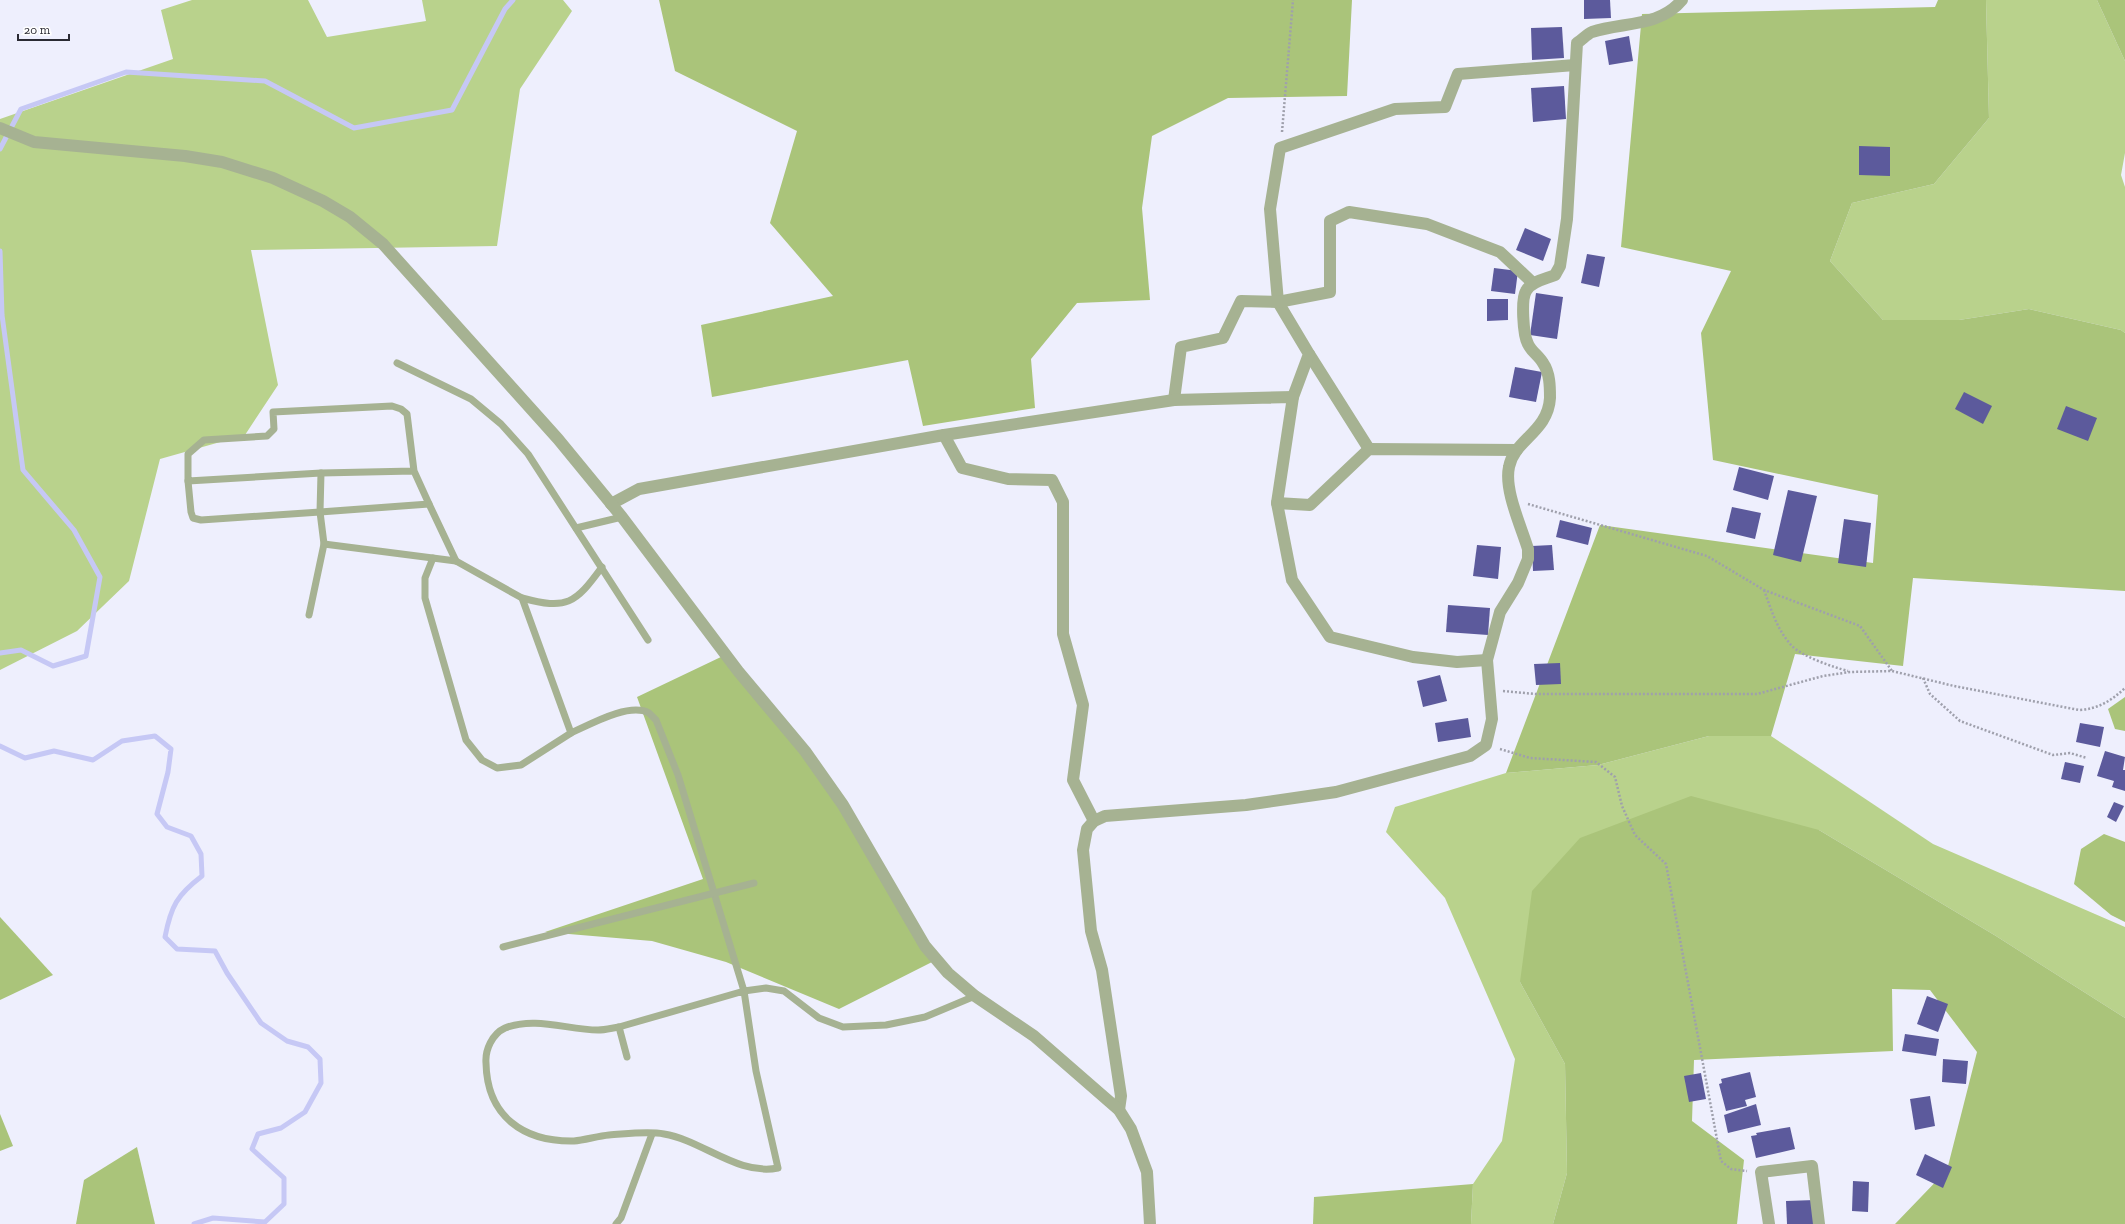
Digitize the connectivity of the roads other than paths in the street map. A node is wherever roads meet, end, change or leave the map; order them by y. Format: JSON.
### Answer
{"nodes":[{"id":1,"x":1682,"y":0,"type":"edge"},
{"id":2,"x":1575,"y":66,"type":"junction"},
{"id":3,"x":0,"y":128,"type":"edge"},
{"id":4,"x":1533,"y":283,"type":"junction"},
{"id":5,"x":1278,"y":302,"type":"junction"},
{"id":6,"x":1309,"y":354,"type":"junction"},
{"id":7,"x":397,"y":363,"type":"dead end"},
{"id":8,"x":1293,"y":396,"type":"junction"},
{"id":9,"x":1174,"y":400,"type":"junction"},
{"id":10,"x":944,"y":435,"type":"junction"},
{"id":11,"x":1369,"y":449,"type":"junction"},
{"id":12,"x":1517,"y":450,"type":"junction"},
{"id":13,"x":414,"y":471,"type":"junction"},
{"id":14,"x":321,"y":473,"type":"junction"},
{"id":15,"x":188,"y":480,"type":"junction"},
{"id":16,"x":1276,"y":503,"type":"junction"},
{"id":17,"x":429,"y":504,"type":"junction"},
{"id":18,"x":611,"y":504,"type":"junction"},
{"id":19,"x":320,"y":512,"type":"junction"},
{"id":20,"x":622,"y":517,"type":"junction"},
{"id":21,"x":576,"y":528,"type":"junction"},
{"id":22,"x":324,"y":544,"type":"junction"},
{"id":23,"x":433,"y":558,"type":"junction"},
{"id":24,"x":456,"y":561,"type":"junction"},
{"id":25,"x":602,"y":567,"type":"junction"},
{"id":26,"x":522,"y":598,"type":"junction"},
{"id":27,"x":309,"y":615,"type":"dead end"},
{"id":28,"x":648,"y":640,"type":"dead end"},
{"id":29,"x":1487,"y":660,"type":"junction"},
{"id":30,"x":571,"y":733,"type":"junction"},
{"id":31,"x":1094,"y":821,"type":"junction"},
{"id":32,"x":754,"y":883,"type":"dead end"},
{"id":33,"x":715,"y":892,"type":"junction"},
{"id":34,"x":503,"y":947,"type":"dead end"},
{"id":35,"x":744,"y":991,"type":"junction"},
{"id":36,"x":975,"y":996,"type":"junction"},
{"id":37,"x":619,"y":1027,"type":"junction"},
{"id":38,"x":627,"y":1057,"type":"dead end"},
{"id":39,"x":1119,"y":1110,"type":"junction"},
{"id":40,"x":652,"y":1134,"type":"junction"},
{"id":41,"x":616,"y":1224,"type":"edge"},
{"id":42,"x":1150,"y":1224,"type":"edge"},
{"id":43,"x":1768,"y":1224,"type":"edge"},
{"id":44,"x":1818,"y":1224,"type":"edge"}],
"edges":[{"from":1,"to":2,"type":"street"},
{"from":2,"to":4,"type":"street"},
{"from":2,"to":5,"type":"street"},
{"from":3,"to":18,"type":"street"},
{"from":4,"to":5,"type":"street"},
{"from":4,"to":12,"type":"street"},
{"from":5,"to":6,"type":"street"},
{"from":5,"to":9,"type":"street"},
{"from":6,"to":8,"type":"street"},
{"from":6,"to":11,"type":"street"},
{"from":7,"to":21,"type":"lane"},
{"from":8,"to":9,"type":"street"},
{"from":8,"to":16,"type":"street"},
{"from":9,"to":10,"type":"street"},
{"from":10,"to":18,"type":"street"},
{"from":10,"to":31,"type":"street"},
{"from":11,"to":12,"type":"street"},
{"from":11,"to":16,"type":"street"},
{"from":12,"to":29,"type":"street"},
{"from":13,"to":14,"type":"lane"},
{"from":13,"to":15,"type":"lane"},
{"from":13,"to":17,"type":"lane"},
{"from":14,"to":15,"type":"lane"},
{"from":14,"to":19,"type":"lane"},
{"from":15,"to":19,"type":"lane"},
{"from":16,"to":29,"type":"street"},
{"from":17,"to":19,"type":"lane"},
{"from":17,"to":24,"type":"lane"},
{"from":18,"to":20,"type":"street"},
{"from":19,"to":22,"type":"lane"},
{"from":20,"to":21,"type":"lane"},
{"from":20,"to":36,"type":"street"},
{"from":21,"to":25,"type":"lane"},
{"from":22,"to":23,"type":"lane"},
{"from":22,"to":27,"type":"lane"},
{"from":23,"to":24,"type":"lane"},
{"from":23,"to":30,"type":"lane"},
{"from":24,"to":26,"type":"lane"},
{"from":25,"to":26,"type":"lane"},
{"from":25,"to":28,"type":"lane"},
{"from":26,"to":30,"type":"lane"},
{"from":29,"to":31,"type":"street"},
{"from":30,"to":33,"type":"lane"},
{"from":31,"to":39,"type":"street"},
{"from":32,"to":33,"type":"lane"},
{"from":33,"to":34,"type":"lane"},
{"from":33,"to":35,"type":"lane"},
{"from":35,"to":36,"type":"lane"},
{"from":35,"to":37,"type":"lane"},
{"from":35,"to":40,"type":"lane"},
{"from":36,"to":39,"type":"street"},
{"from":37,"to":38,"type":"lane"},
{"from":37,"to":40,"type":"lane"},
{"from":39,"to":42,"type":"street"},
{"from":40,"to":41,"type":"lane"},
{"from":43,"to":44,"type":"street"}]}
